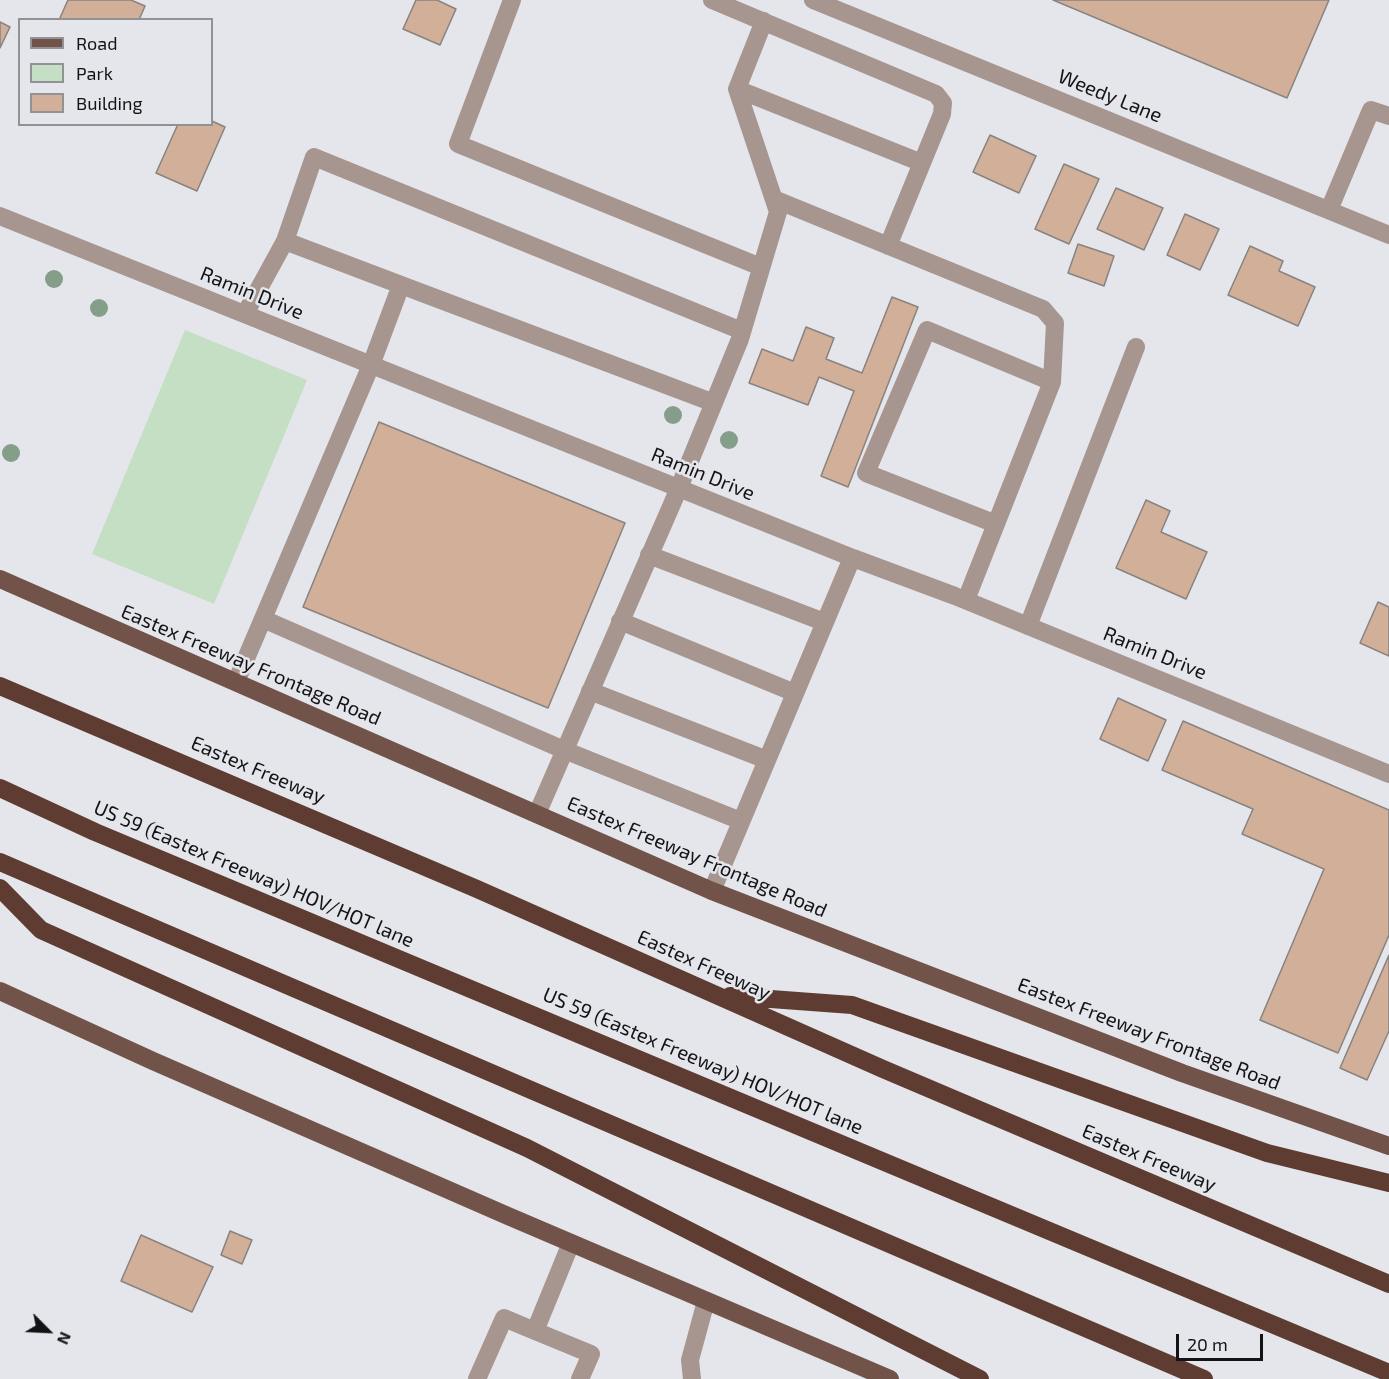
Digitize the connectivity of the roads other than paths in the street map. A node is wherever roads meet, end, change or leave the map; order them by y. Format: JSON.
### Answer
{"nodes":[{"id":1,"x":512,"y":0,"type":"edge"},
{"id":2,"x":712,"y":0,"type":"edge"},
{"id":3,"x":813,"y":0,"type":"edge"},
{"id":4,"x":764,"y":21,"type":"junction"},
{"id":5,"x":737,"y":89,"type":"junction"},
{"id":6,"x":1389,"y":116,"type":"edge"},
{"id":7,"x":922,"y":163,"type":"junction"},
{"id":8,"x":774,"y":199,"type":"junction"},
{"id":9,"x":1329,"y":210,"type":"junction"},
{"id":10,"x":0,"y":216,"type":"edge"},
{"id":11,"x":1389,"y":235,"type":"edge"},
{"id":12,"x":285,"y":241,"type":"junction"},
{"id":13,"x":888,"y":246,"type":"junction"},
{"id":14,"x":761,"y":267,"type":"junction"},
{"id":15,"x":401,"y":285,"type":"junction"},
{"id":16,"x":245,"y":314,"type":"junction"},
{"id":17,"x":742,"y":331,"type":"junction"},
{"id":18,"x":1136,"y":347,"type":"dead end"},
{"id":19,"x":371,"y":365,"type":"junction"},
{"id":20,"x":1052,"y":382,"type":"junction"},
{"id":21,"x":714,"y":403,"type":"junction"},
{"id":22,"x":678,"y":488,"type":"junction"},
{"id":23,"x":996,"y":524,"type":"junction"},
{"id":24,"x":649,"y":555,"type":"junction"},
{"id":25,"x":852,"y":558,"type":"junction"},
{"id":26,"x":0,"y":579,"type":"edge"},
{"id":27,"x":966,"y":600,"type":"junction"},
{"id":28,"x":263,"y":619,"type":"junction"},
{"id":29,"x":620,"y":621,"type":"junction"},
{"id":30,"x":825,"y":622,"type":"junction"},
{"id":31,"x":1028,"y":626,"type":"junction"},
{"id":32,"x":236,"y":682,"type":"junction"},
{"id":33,"x":0,"y":686,"type":"edge"},
{"id":34,"x":590,"y":691,"type":"junction"},
{"id":35,"x":795,"y":693,"type":"junction"},
{"id":36,"x":564,"y":750,"type":"junction"},
{"id":37,"x":767,"y":760,"type":"junction"},
{"id":38,"x":1389,"y":774,"type":"edge"},
{"id":39,"x":0,"y":788,"type":"edge"},
{"id":40,"x":537,"y":814,"type":"junction"},
{"id":41,"x":741,"y":821,"type":"junction"},
{"id":42,"x":0,"y":862,"type":"edge"},
{"id":43,"x":0,"y":888,"type":"edge"},
{"id":44,"x":712,"y":891,"type":"junction"},
{"id":45,"x":0,"y":991,"type":"edge"},
{"id":46,"x":716,"y":994,"type":"junction"},
{"id":47,"x":1389,"y":1146,"type":"edge"},
{"id":48,"x":1389,"y":1183,"type":"edge"},
{"id":49,"x":571,"y":1243,"type":"junction"},
{"id":50,"x":1389,"y":1284,"type":"edge"},
{"id":51,"x":706,"y":1301,"type":"junction"},
{"id":52,"x":535,"y":1331,"type":"junction"},
{"id":53,"x":1389,"y":1373,"type":"edge"},
{"id":54,"x":879,"y":1377,"type":"edge"},
{"id":55,"x":477,"y":1379,"type":"edge"},
{"id":56,"x":580,"y":1379,"type":"edge"},
{"id":57,"x":692,"y":1379,"type":"edge"},
{"id":58,"x":980,"y":1379,"type":"edge"},
{"id":59,"x":1204,"y":1379,"type":"edge"}],
"edges":[{"from":1,"to":14,"type":"street"},
{"from":2,"to":4,"type":"street"},
{"from":3,"to":9,"type":"street","name":"Weedy Lane"},
{"from":4,"to":5,"type":"street"},
{"from":4,"to":7,"type":"street"},
{"from":5,"to":7,"type":"street"},
{"from":5,"to":8,"type":"street"},
{"from":6,"to":9,"type":"street"},
{"from":7,"to":13,"type":"street"},
{"from":8,"to":13,"type":"street"},
{"from":8,"to":14,"type":"street"},
{"from":9,"to":11,"type":"street","name":"Weedy Lane"},
{"from":10,"to":16,"type":"street","name":"Ramin Drive"},
{"from":12,"to":15,"type":"street"},
{"from":12,"to":16,"type":"street"},
{"from":12,"to":17,"type":"street"},
{"from":13,"to":20,"type":"street"},
{"from":14,"to":17,"type":"street"},
{"from":15,"to":19,"type":"street"},
{"from":15,"to":21,"type":"street"},
{"from":16,"to":19,"type":"street","name":"Ramin Drive"},
{"from":17,"to":21,"type":"street"},
{"from":18,"to":31,"type":"street"},
{"from":19,"to":22,"type":"street","name":"Ramin Drive"},
{"from":19,"to":28,"type":"street"},
{"from":20,"to":23,"type":"street"},
{"from":20,"to":23,"type":"street"},
{"from":21,"to":22,"type":"street"},
{"from":22,"to":24,"type":"street"},
{"from":22,"to":25,"type":"street","name":"Ramin Drive"},
{"from":23,"to":27,"type":"street"},
{"from":24,"to":29,"type":"street"},
{"from":24,"to":30,"type":"street"},
{"from":25,"to":27,"type":"street","name":"Ramin Drive"},
{"from":25,"to":30,"type":"street"},
{"from":26,"to":32,"type":"main road","name":"Eastex Freeway Frontage Road"},
{"from":27,"to":31,"type":"street","name":"Ramin Drive"},
{"from":28,"to":32,"type":"street"},
{"from":28,"to":36,"type":"street"},
{"from":29,"to":34,"type":"street"},
{"from":29,"to":35,"type":"street"},
{"from":30,"to":35,"type":"street"},
{"from":31,"to":38,"type":"street","name":"Ramin Drive"},
{"from":32,"to":40,"type":"main road","name":"Eastex Freeway Frontage Road"},
{"from":33,"to":46,"type":"highway","name":"Eastex Freeway"},
{"from":34,"to":36,"type":"street"},
{"from":34,"to":37,"type":"street"},
{"from":35,"to":37,"type":"street"},
{"from":36,"to":40,"type":"street"},
{"from":36,"to":41,"type":"street"},
{"from":37,"to":41,"type":"street"},
{"from":39,"to":53,"type":"highway","name":"US 59 (Eastex Freeway) HOV/HOT lane"},
{"from":40,"to":44,"type":"main road","name":"Eastex Freeway Frontage Road"},
{"from":41,"to":44,"type":"street"},
{"from":42,"to":59,"type":"highway"},
{"from":43,"to":58,"type":"highway"},
{"from":44,"to":47,"type":"main road","name":"Eastex Freeway Frontage Road"},
{"from":45,"to":49,"type":"main road"},
{"from":46,"to":48,"type":"highway"},
{"from":46,"to":50,"type":"highway","name":"Eastex Freeway"},
{"from":49,"to":51,"type":"main road"},
{"from":49,"to":52,"type":"street"},
{"from":51,"to":54,"type":"main road"},
{"from":51,"to":57,"type":"street"},
{"from":52,"to":55,"type":"street"},
{"from":52,"to":56,"type":"street"}]}
